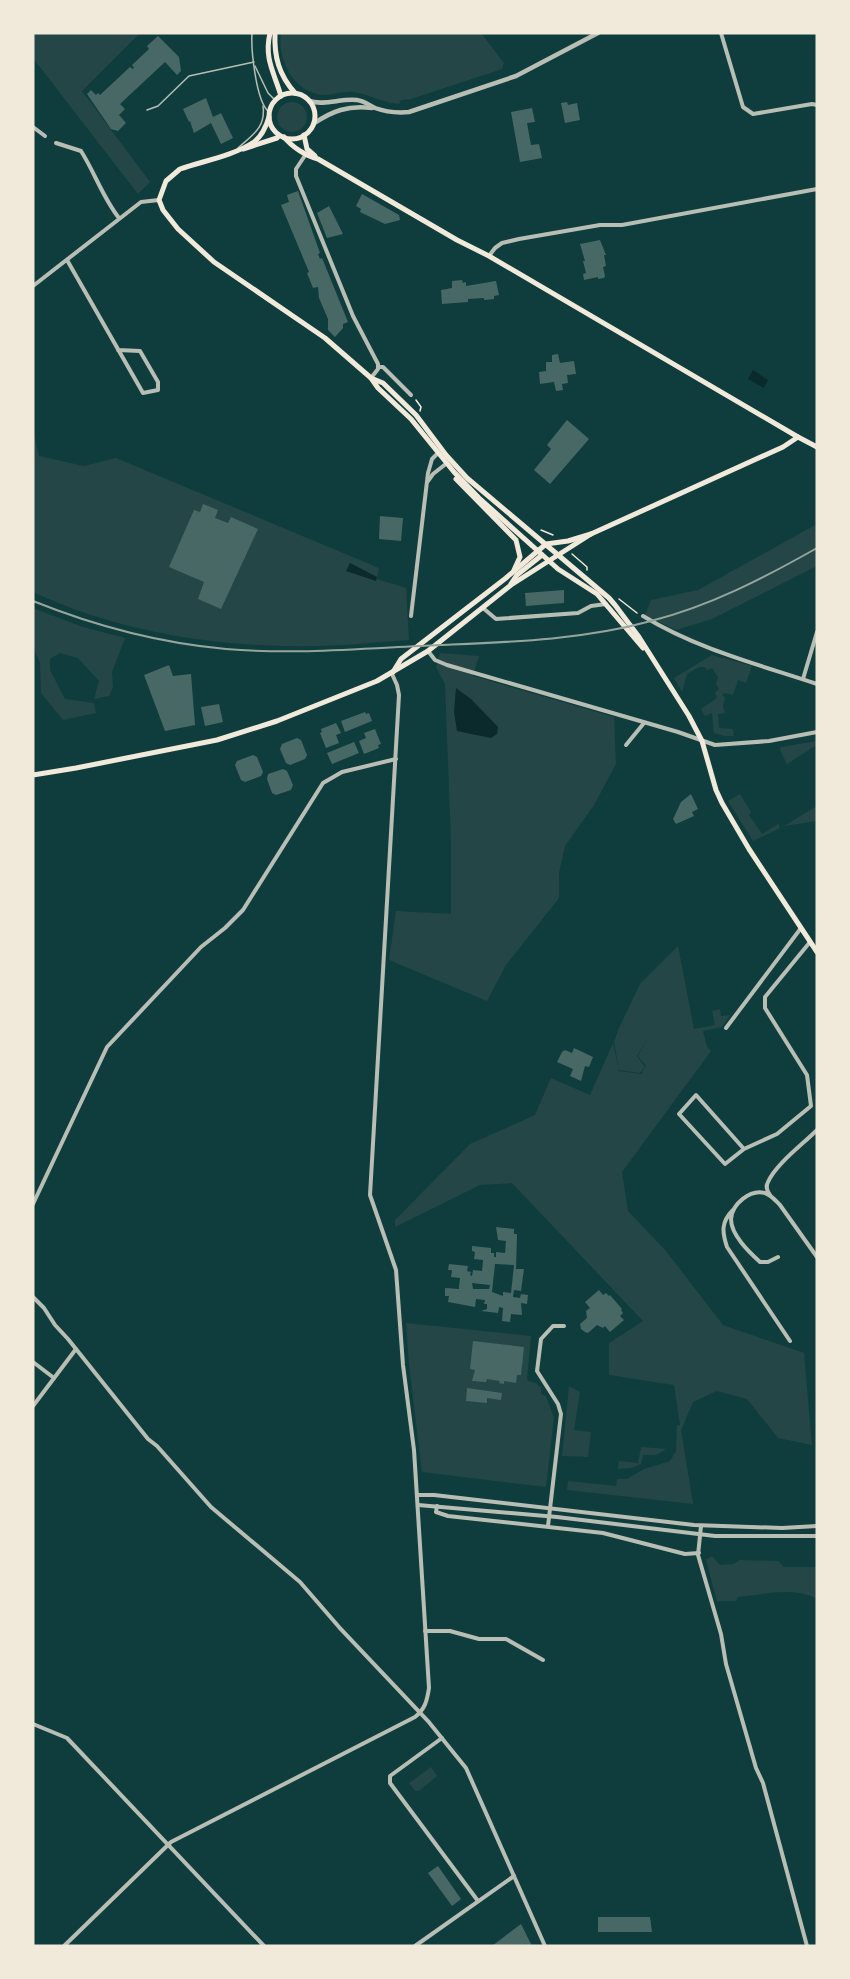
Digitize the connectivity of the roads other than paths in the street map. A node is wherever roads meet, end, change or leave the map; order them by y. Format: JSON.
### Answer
{"nodes":[{"id":1,"x":252,"y":33,"type":"edge"},
{"id":2,"x":270,"y":33,"type":"edge"},
{"id":3,"x":275,"y":33,"type":"edge"},
{"id":4,"x":598,"y":33,"type":"edge"},
{"id":5,"x":721,"y":33,"type":"edge"},
{"id":6,"x":254,"y":62,"type":"junction"},
{"id":7,"x":295,"y":93,"type":"junction"},
{"id":8,"x":281,"y":96,"type":"junction"},
{"id":9,"x":275,"y":100,"type":"junction"},
{"id":10,"x":309,"y":101,"type":"junction"},
{"id":11,"x":263,"y":102,"type":"junction"},
{"id":12,"x":817,"y":105,"type":"edge"},
{"id":13,"x":378,"y":109,"type":"junction"},
{"id":14,"x":147,"y":110,"type":"dead end"},
{"id":15,"x":269,"y":115,"type":"junction"},
{"id":16,"x":313,"y":124,"type":"junction"},
{"id":17,"x":33,"y":128,"type":"edge"},
{"id":18,"x":304,"y":135,"type":"junction"},
{"id":19,"x":45,"y":136,"type":"dead end"},
{"id":20,"x":282,"y":136,"type":"junction"},
{"id":21,"x":56,"y":143,"type":"dead end"},
{"id":22,"x":236,"y":150,"type":"junction"},
{"id":23,"x":306,"y":154,"type":"junction"},
{"id":24,"x":316,"y":158,"type":"junction"},
{"id":25,"x":817,"y":189,"type":"edge"},
{"id":26,"x":159,"y":200,"type":"junction"},
{"id":27,"x":119,"y":218,"type":"junction"},
{"id":28,"x":489,"y":256,"type":"junction"},
{"id":29,"x":67,"y":260,"type":"junction"},
{"id":30,"x":34,"y":284,"type":"edge"},
{"id":31,"x":118,"y":350,"type":"junction"},
{"id":32,"x":378,"y":368,"type":"junction"},
{"id":33,"x":371,"y":378,"type":"junction"},
{"id":34,"x":411,"y":395,"type":"road end"},
{"id":35,"x":798,"y":437,"type":"junction"},
{"id":36,"x":817,"y":447,"type":"edge"},
{"id":37,"x":438,"y":453,"type":"junction"},
{"id":38,"x":446,"y":455,"type":"junction"},
{"id":39,"x":447,"y":464,"type":"junction"},
{"id":40,"x":454,"y":472,"type":"junction"},
{"id":41,"x":428,"y":481,"type":"junction"},
{"id":42,"x":591,"y":534,"type":"junction"},
{"id":43,"x":546,"y":544,"type":"junction"},
{"id":44,"x":537,"y":550,"type":"junction"},
{"id":45,"x":558,"y":554,"type":"junction"},
{"id":46,"x":542,"y":555,"type":"junction"},
{"id":47,"x":548,"y":561,"type":"junction"},
{"id":48,"x":513,"y":571,"type":"junction"},
{"id":49,"x":511,"y":585,"type":"junction"},
{"id":50,"x":606,"y":604,"type":"junction"},
{"id":51,"x":483,"y":608,"type":"junction"},
{"id":52,"x":411,"y":616,"type":"dead end"},
{"id":53,"x":642,"y":616,"type":"dead end"},
{"id":54,"x":817,"y":632,"type":"edge"},
{"id":55,"x":428,"y":651,"type":"junction"},
{"id":56,"x":648,"y":652,"type":"junction"},
{"id":57,"x":392,"y":674,"type":"junction"},
{"id":58,"x":803,"y":679,"type":"junction"},
{"id":59,"x":817,"y":684,"type":"edge"},
{"id":60,"x":644,"y":723,"type":"junction"},
{"id":61,"x":817,"y":732,"type":"edge"},
{"id":62,"x":702,"y":741,"type":"junction"},
{"id":63,"x":626,"y":745,"type":"dead end"},
{"id":64,"x":396,"y":759,"type":"junction"},
{"id":65,"x":33,"y":775,"type":"edge"},
{"id":66,"x":801,"y":927,"type":"junction"},
{"id":67,"x":810,"y":941,"type":"junction"},
{"id":68,"x":817,"y":952,"type":"edge"},
{"id":69,"x":726,"y":1028,"type":"dead end"},
{"id":70,"x":817,"y":1130,"type":"edge"},
{"id":71,"x":744,"y":1149,"type":"junction"},
{"id":72,"x":772,"y":1198,"type":"junction"},
{"id":73,"x":33,"y":1204,"type":"edge"},
{"id":74,"x":733,"y":1210,"type":"junction"},
{"id":75,"x":778,"y":1257,"type":"dead end"},
{"id":76,"x":817,"y":1257,"type":"edge"},
{"id":77,"x":33,"y":1297,"type":"edge"},
{"id":78,"x":564,"y":1326,"type":"dead end"},
{"id":79,"x":790,"y":1341,"type":"dead end"},
{"id":80,"x":76,"y":1348,"type":"junction"},
{"id":81,"x":33,"y":1362,"type":"edge"},
{"id":82,"x":54,"y":1378,"type":"junction"},
{"id":83,"x":33,"y":1406,"type":"edge"},
{"id":84,"x":417,"y":1495,"type":"junction"},
{"id":85,"x":418,"y":1505,"type":"junction"},
{"id":86,"x":437,"y":1506,"type":"junction"},
{"id":87,"x":550,"y":1508,"type":"junction"},
{"id":88,"x":549,"y":1516,"type":"junction"},
{"id":89,"x":548,"y":1526,"type":"junction"},
{"id":90,"x":701,"y":1526,"type":"junction"},
{"id":91,"x":817,"y":1526,"type":"edge"},
{"id":92,"x":700,"y":1534,"type":"junction"},
{"id":93,"x":817,"y":1536,"type":"edge"},
{"id":94,"x":699,"y":1553,"type":"junction"},
{"id":95,"x":425,"y":1631,"type":"junction"},
{"id":96,"x":543,"y":1660,"type":"dead end"},
{"id":97,"x":420,"y":1713,"type":"junction"},
{"id":98,"x":33,"y":1724,"type":"edge"},
{"id":99,"x":442,"y":1738,"type":"junction"},
{"id":100,"x":168,"y":1845,"type":"junction"},
{"id":101,"x":514,"y":1876,"type":"junction"},
{"id":102,"x":478,"y":1901,"type":"junction"},
{"id":103,"x":64,"y":1946,"type":"edge"},
{"id":104,"x":264,"y":1946,"type":"edge"},
{"id":105,"x":415,"y":1946,"type":"edge"},
{"id":106,"x":545,"y":1946,"type":"edge"},
{"id":107,"x":807,"y":1946,"type":"edge"}],
"edges":[{"from":1,"to":6,"type":"lane"},
{"from":2,"to":8,"type":"main road"},
{"from":3,"to":7,"type":"main road"},
{"from":4,"to":13,"type":"street"},
{"from":5,"to":12,"type":"street"},
{"from":6,"to":9,"type":"lane"},
{"from":6,"to":11,"type":"lane"},
{"from":6,"to":14,"type":"lane"},
{"from":7,"to":8,"type":"main road"},
{"from":7,"to":10,"type":"main road"},
{"from":8,"to":9,"type":"main road"},
{"from":9,"to":15,"type":"main road"},
{"from":10,"to":13,"type":"street"},
{"from":10,"to":16,"type":"main road"},
{"from":11,"to":15,"type":"lane"},
{"from":11,"to":22,"type":"lane"},
{"from":13,"to":16,"type":"street"},
{"from":15,"to":20,"type":"main road"},
{"from":15,"to":22,"type":"main road"},
{"from":16,"to":18,"type":"main road"},
{"from":17,"to":19,"type":"street"},
{"from":18,"to":20,"type":"main road"},
{"from":18,"to":24,"type":"main road"},
{"from":20,"to":22,"type":"main road"},
{"from":20,"to":23,"type":"main road"},
{"from":21,"to":27,"type":"street"},
{"from":22,"to":26,"type":"main road"},
{"from":23,"to":24,"type":"main road"},
{"from":23,"to":32,"type":"street"},
{"from":24,"to":28,"type":"main road"},
{"from":25,"to":28,"type":"street"},
{"from":26,"to":27,"type":"street"},
{"from":26,"to":33,"type":"main road"},
{"from":27,"to":29,"type":"street"},
{"from":28,"to":35,"type":"main road"},
{"from":29,"to":30,"type":"street"},
{"from":29,"to":31,"type":"street"},
{"from":31,"to":31,"type":"street"},
{"from":32,"to":33,"type":"street"},
{"from":32,"to":34,"type":"street"},
{"from":33,"to":37,"type":"main road"},
{"from":33,"to":38,"type":"main road"},
{"from":35,"to":36,"type":"main road"},
{"from":35,"to":42,"type":"main road"},
{"from":37,"to":38,"type":"street"},
{"from":37,"to":39,"type":"main road"},
{"from":37,"to":41,"type":"street"},
{"from":38,"to":39,"type":"street"},
{"from":38,"to":43,"type":"main road"},
{"from":39,"to":40,"type":"main road"},
{"from":39,"to":41,"type":"street"},
{"from":40,"to":44,"type":"main road"},
{"from":40,"to":48,"type":"main road"},
{"from":41,"to":52,"type":"street"},
{"from":42,"to":43,"type":"main road"},
{"from":42,"to":45,"type":"main road"},
{"from":43,"to":44,"type":"main road"},
{"from":43,"to":45,"type":"main road"},
{"from":43,"to":46,"type":"main road"},
{"from":44,"to":46,"type":"main road"},
{"from":44,"to":48,"type":"main road"},
{"from":45,"to":47,"type":"main road"},
{"from":45,"to":56,"type":"main road"},
{"from":46,"to":47,"type":"main road"},
{"from":46,"to":49,"type":"main road"},
{"from":47,"to":49,"type":"main road"},
{"from":47,"to":50,"type":"main road"},
{"from":48,"to":57,"type":"main road"},
{"from":49,"to":51,"type":"main road"},
{"from":50,"to":51,"type":"street"},
{"from":50,"to":56,"type":"main road"},
{"from":51,"to":55,"type":"main road"},
{"from":53,"to":58,"type":"street"},
{"from":54,"to":58,"type":"street"},
{"from":55,"to":57,"type":"main road"},
{"from":55,"to":60,"type":"street"},
{"from":56,"to":62,"type":"main road"},
{"from":57,"to":64,"type":"street"},
{"from":57,"to":65,"type":"main road"},
{"from":58,"to":59,"type":"street"},
{"from":60,"to":62,"type":"street"},
{"from":60,"to":63,"type":"street"},
{"from":61,"to":62,"type":"street"},
{"from":62,"to":66,"type":"main road"},
{"from":64,"to":73,"type":"street"},
{"from":64,"to":84,"type":"street"},
{"from":66,"to":67,"type":"main road"},
{"from":66,"to":69,"type":"street"},
{"from":67,"to":68,"type":"main road"},
{"from":67,"to":71,"type":"street"},
{"from":70,"to":72,"type":"street"},
{"from":71,"to":71,"type":"street"},
{"from":72,"to":74,"type":"street"},
{"from":72,"to":76,"type":"street"},
{"from":74,"to":75,"type":"street"},
{"from":74,"to":79,"type":"street"},
{"from":77,"to":80,"type":"street"},
{"from":78,"to":87,"type":"street"},
{"from":80,"to":82,"type":"street"},
{"from":80,"to":97,"type":"street"},
{"from":81,"to":82,"type":"street"},
{"from":82,"to":83,"type":"street"},
{"from":84,"to":85,"type":"street"},
{"from":84,"to":87,"type":"street"},
{"from":85,"to":86,"type":"street"},
{"from":85,"to":95,"type":"street"},
{"from":86,"to":88,"type":"street"},
{"from":86,"to":89,"type":"street"},
{"from":87,"to":88,"type":"street"},
{"from":87,"to":90,"type":"street"},
{"from":88,"to":89,"type":"street"},
{"from":88,"to":92,"type":"street"},
{"from":89,"to":94,"type":"street"},
{"from":90,"to":91,"type":"street"},
{"from":90,"to":92,"type":"street"},
{"from":92,"to":93,"type":"street"},
{"from":92,"to":94,"type":"street"},
{"from":94,"to":107,"type":"street"},
{"from":95,"to":96,"type":"street"},
{"from":95,"to":97,"type":"street"},
{"from":97,"to":99,"type":"street"},
{"from":97,"to":100,"type":"street"},
{"from":98,"to":100,"type":"street"},
{"from":99,"to":101,"type":"street"},
{"from":99,"to":102,"type":"street"},
{"from":100,"to":103,"type":"street"},
{"from":100,"to":104,"type":"street"},
{"from":101,"to":102,"type":"street"},
{"from":101,"to":106,"type":"street"},
{"from":102,"to":105,"type":"street"}]}
